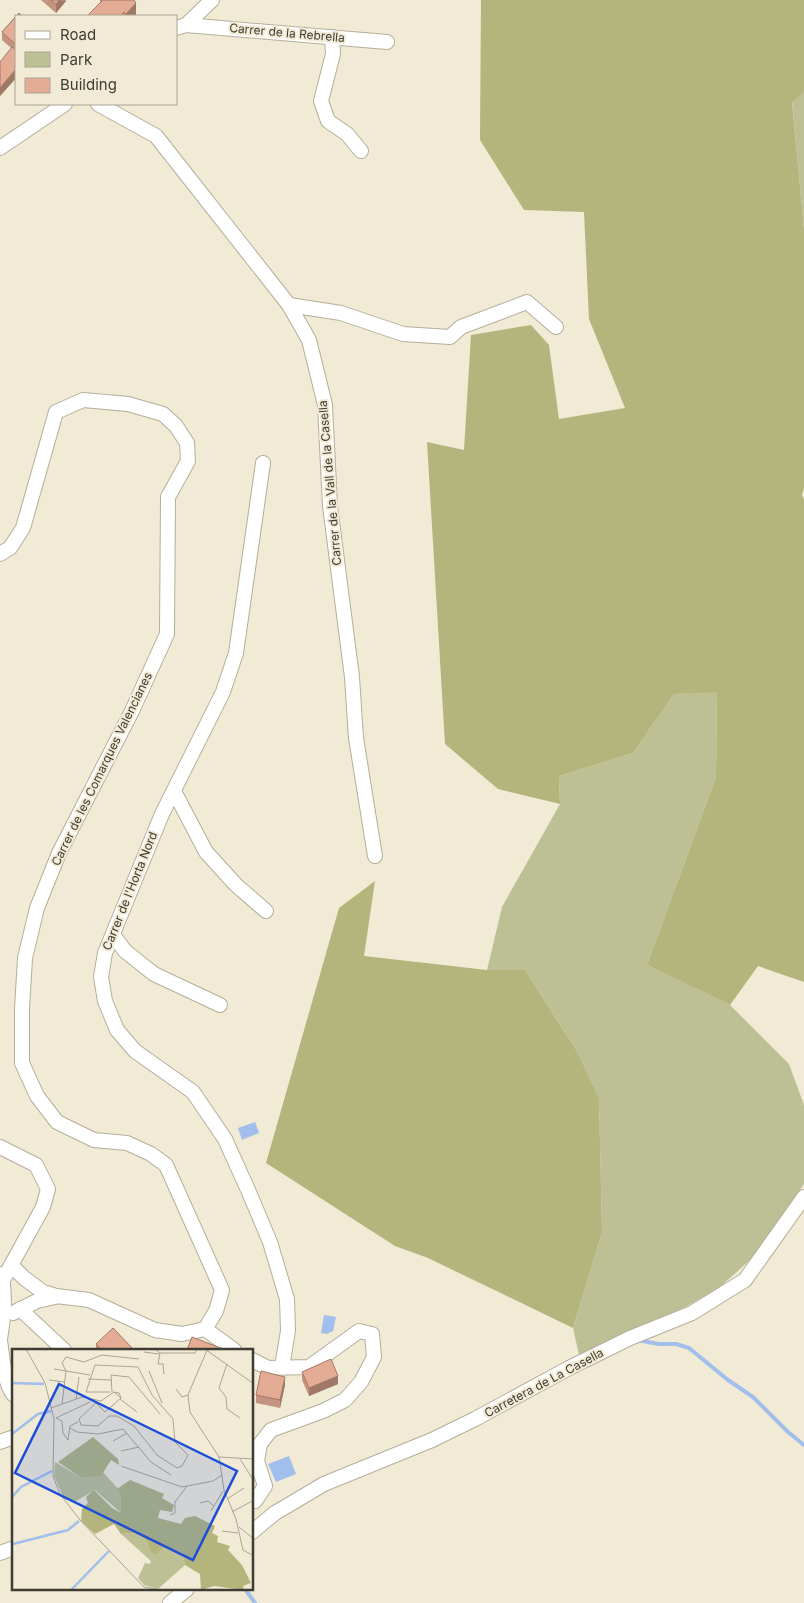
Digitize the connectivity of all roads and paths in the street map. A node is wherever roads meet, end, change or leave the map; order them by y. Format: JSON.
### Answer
{"nodes":[{"id":1,"x":212,"y":0,"type":"edge"},
{"id":2,"x":181,"y":26,"type":"edge"},
{"id":3,"x":332,"y":37,"type":"junction"},
{"id":4,"x":388,"y":42,"type":"dead end"},
{"id":5,"x":64,"y":105,"type":"edge"},
{"id":6,"x":100,"y":105,"type":"edge"},
{"id":7,"x":0,"y":148,"type":"edge"},
{"id":8,"x":361,"y":151,"type":"dead end"},
{"id":9,"x":289,"y":305,"type":"junction"},
{"id":10,"x":556,"y":327,"type":"dead end"},
{"id":11,"x":262,"y":463,"type":"dead end"},
{"id":12,"x":0,"y":554,"type":"edge"},
{"id":13,"x":174,"y":791,"type":"junction"},
{"id":14,"x":375,"y":856,"type":"dead end"},
{"id":15,"x":266,"y":911,"type":"dead end"},
{"id":16,"x":113,"y":935,"type":"junction"},
{"id":17,"x":220,"y":1004,"type":"dead end"},
{"id":18,"x":0,"y":1147,"type":"edge"},
{"id":19,"x":804,"y":1197,"type":"edge"},
{"id":20,"x":5,"y":1273,"type":"edge"},
{"id":21,"x":56,"y":1296,"type":"junction"},
{"id":22,"x":20,"y":1309,"type":"junction"},
{"id":23,"x":205,"y":1329,"type":"junction"},
{"id":24,"x":1,"y":1331,"type":"edge"},
{"id":25,"x":63,"y":1349,"type":"edge"},
{"id":26,"x":233,"y":1349,"type":"edge"},
{"id":27,"x":254,"y":1361,"type":"edge"},
{"id":28,"x":282,"y":1368,"type":"junction"},
{"id":29,"x":8,"y":1391,"type":"edge"},
{"id":30,"x":12,"y":1438,"type":"edge"},
{"id":31,"x":0,"y":1442,"type":"edge"},
{"id":32,"x":254,"y":1501,"type":"edge"},
{"id":33,"x":254,"y":1530,"type":"edge"},
{"id":34,"x":12,"y":1549,"type":"edge"},
{"id":35,"x":0,"y":1553,"type":"edge"},
{"id":36,"x":186,"y":1590,"type":"edge"},
{"id":37,"x":170,"y":1603,"type":"edge"}],
"edges":[{"from":1,"to":2,"type":"street"},
{"from":2,"to":3,"type":"street","name":"Carrer de la Rebrella"},
{"from":3,"to":4,"type":"street","name":"Carrer de la Rebrella"},
{"from":3,"to":8,"type":"street"},
{"from":5,"to":7,"type":"street"},
{"from":6,"to":9,"type":"street","name":"Carrer de la Vall de la Casella"},
{"from":9,"to":10,"type":"street"},
{"from":9,"to":14,"type":"street","name":"Carrer de la Vall de la Casella"},
{"from":11,"to":13,"type":"street","name":"Carrer de l'Horta Nord"},
{"from":12,"to":23,"type":"street","name":"Carrer de les Comarques Valencianes"},
{"from":13,"to":15,"type":"street"},
{"from":13,"to":16,"type":"street","name":"Carrer de l'Horta Nord"},
{"from":16,"to":17,"type":"street"},
{"from":16,"to":28,"type":"street","name":"Carrer de l'Horta Nord"},
{"from":18,"to":20,"type":"street"},
{"from":19,"to":33,"type":"street","name":"Carretera de La Casella"},
{"from":20,"to":21,"type":"street"},
{"from":20,"to":24,"type":"street"},
{"from":21,"to":22,"type":"street"},
{"from":21,"to":23,"type":"street"},
{"from":22,"to":24,"type":"street"},
{"from":22,"to":25,"type":"street"},
{"from":23,"to":26,"type":"street"},
{"from":24,"to":29,"type":"street"},
{"from":27,"to":28,"type":"street"},
{"from":28,"to":32,"type":"street"},
{"from":30,"to":31,"type":"street"},
{"from":34,"to":35,"type":"street"},
{"from":36,"to":37,"type":"street"}]}
